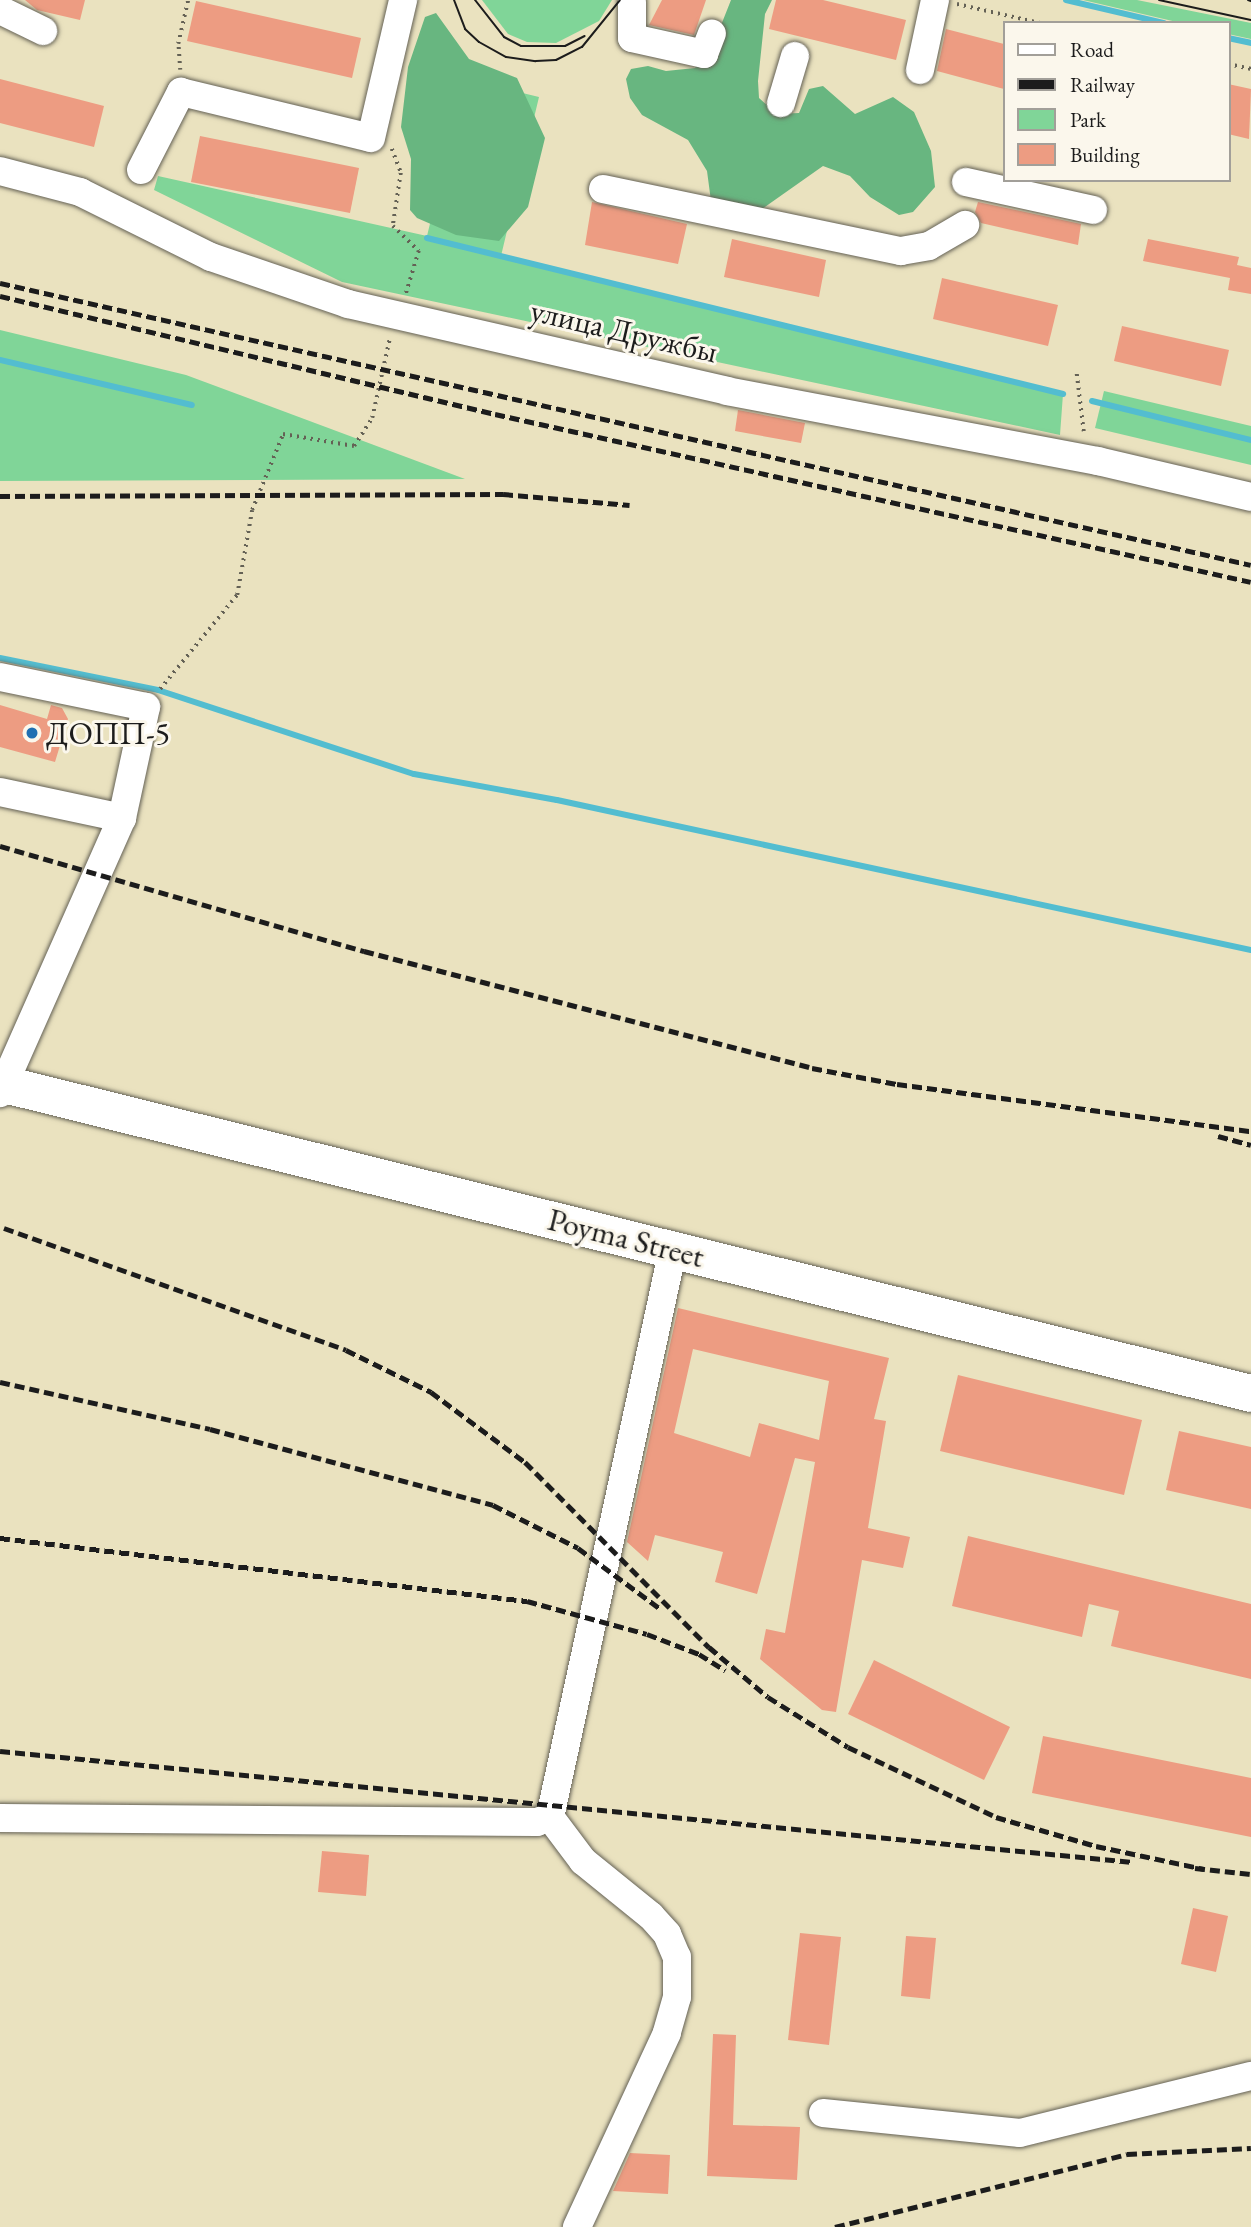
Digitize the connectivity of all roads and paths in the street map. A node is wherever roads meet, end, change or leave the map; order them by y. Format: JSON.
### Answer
{"nodes":[{"id":1,"x":188,"y":0,"type":"edge"},
{"id":2,"x":403,"y":0,"type":"edge"},
{"id":3,"x":942,"y":1,"type":"edge"},
{"id":4,"x":632,"y":2,"type":"dead end"},
{"id":5,"x":0,"y":10,"type":"edge"},
{"id":6,"x":1031,"y":21,"type":"edge"},
{"id":7,"x":43,"y":31,"type":"dead end"},
{"id":8,"x":712,"y":33,"type":"dead end"},
{"id":9,"x":795,"y":56,"type":"dead end"},
{"id":10,"x":1230,"y":64,"type":"edge"},
{"id":11,"x":1251,"y":69,"type":"edge"},
{"id":12,"x":920,"y":70,"type":"dead end"},
{"id":13,"x":181,"y":92,"type":"junction"},
{"id":14,"x":781,"y":103,"type":"dead end"},
{"id":15,"x":390,"y":142,"type":"dead end"},
{"id":16,"x":141,"y":170,"type":"dead end"},
{"id":17,"x":0,"y":171,"type":"edge"},
{"id":18,"x":966,"y":182,"type":"dead end"},
{"id":19,"x":603,"y":188,"type":"dead end"},
{"id":20,"x":1093,"y":210,"type":"dead end"},
{"id":21,"x":965,"y":225,"type":"dead end"},
{"id":22,"x":395,"y":315,"type":"junction"},
{"id":23,"x":1077,"y":374,"type":"dead end"},
{"id":24,"x":1084,"y":432,"type":"dead end"},
{"id":25,"x":1251,"y":497,"type":"edge"},
{"id":26,"x":0,"y":677,"type":"edge"},
{"id":27,"x":146,"y":707,"type":"junction"},
{"id":28,"x":0,"y":792,"type":"edge"},
{"id":29,"x":122,"y":818,"type":"junction"},
{"id":30,"x":2,"y":1087,"type":"edge"},
{"id":31,"x":673,"y":1249,"type":"junction"},
{"id":32,"x":1251,"y":1393,"type":"edge"},
{"id":33,"x":550,"y":1816,"type":"junction"},
{"id":34,"x":0,"y":1818,"type":"edge"},
{"id":35,"x":1251,"y":2076,"type":"edge"},
{"id":36,"x":823,"y":2113,"type":"dead end"},
{"id":37,"x":577,"y":2227,"type":"edge"}],
"edges":[{"from":1,"to":13,"type":"path"},
{"from":2,"to":13,"type":"street"},
{"from":3,"to":6,"type":"path"},
{"from":3,"to":12,"type":"street"},
{"from":4,"to":8,"type":"street"},
{"from":5,"to":7,"type":"street"},
{"from":9,"to":14,"type":"street"},
{"from":10,"to":11,"type":"path"},
{"from":13,"to":16,"type":"street"},
{"from":15,"to":22,"type":"path"},
{"from":17,"to":22,"type":"street","name":"улица Дружбы"},
{"from":18,"to":20,"type":"street"},
{"from":19,"to":21,"type":"street"},
{"from":22,"to":25,"type":"street","name":"улица Дружбы"},
{"from":22,"to":27,"type":"path"},
{"from":23,"to":24,"type":"path"},
{"from":26,"to":27,"type":"street"},
{"from":27,"to":29,"type":"street"},
{"from":28,"to":29,"type":"street"},
{"from":29,"to":30,"type":"street"},
{"from":30,"to":31,"type":"main road","name":"Poyma Street"},
{"from":31,"to":32,"type":"main road","name":"Poyma Street"},
{"from":31,"to":33,"type":"street"},
{"from":33,"to":34,"type":"street"},
{"from":33,"to":37,"type":"street"},
{"from":35,"to":36,"type":"street"}]}
